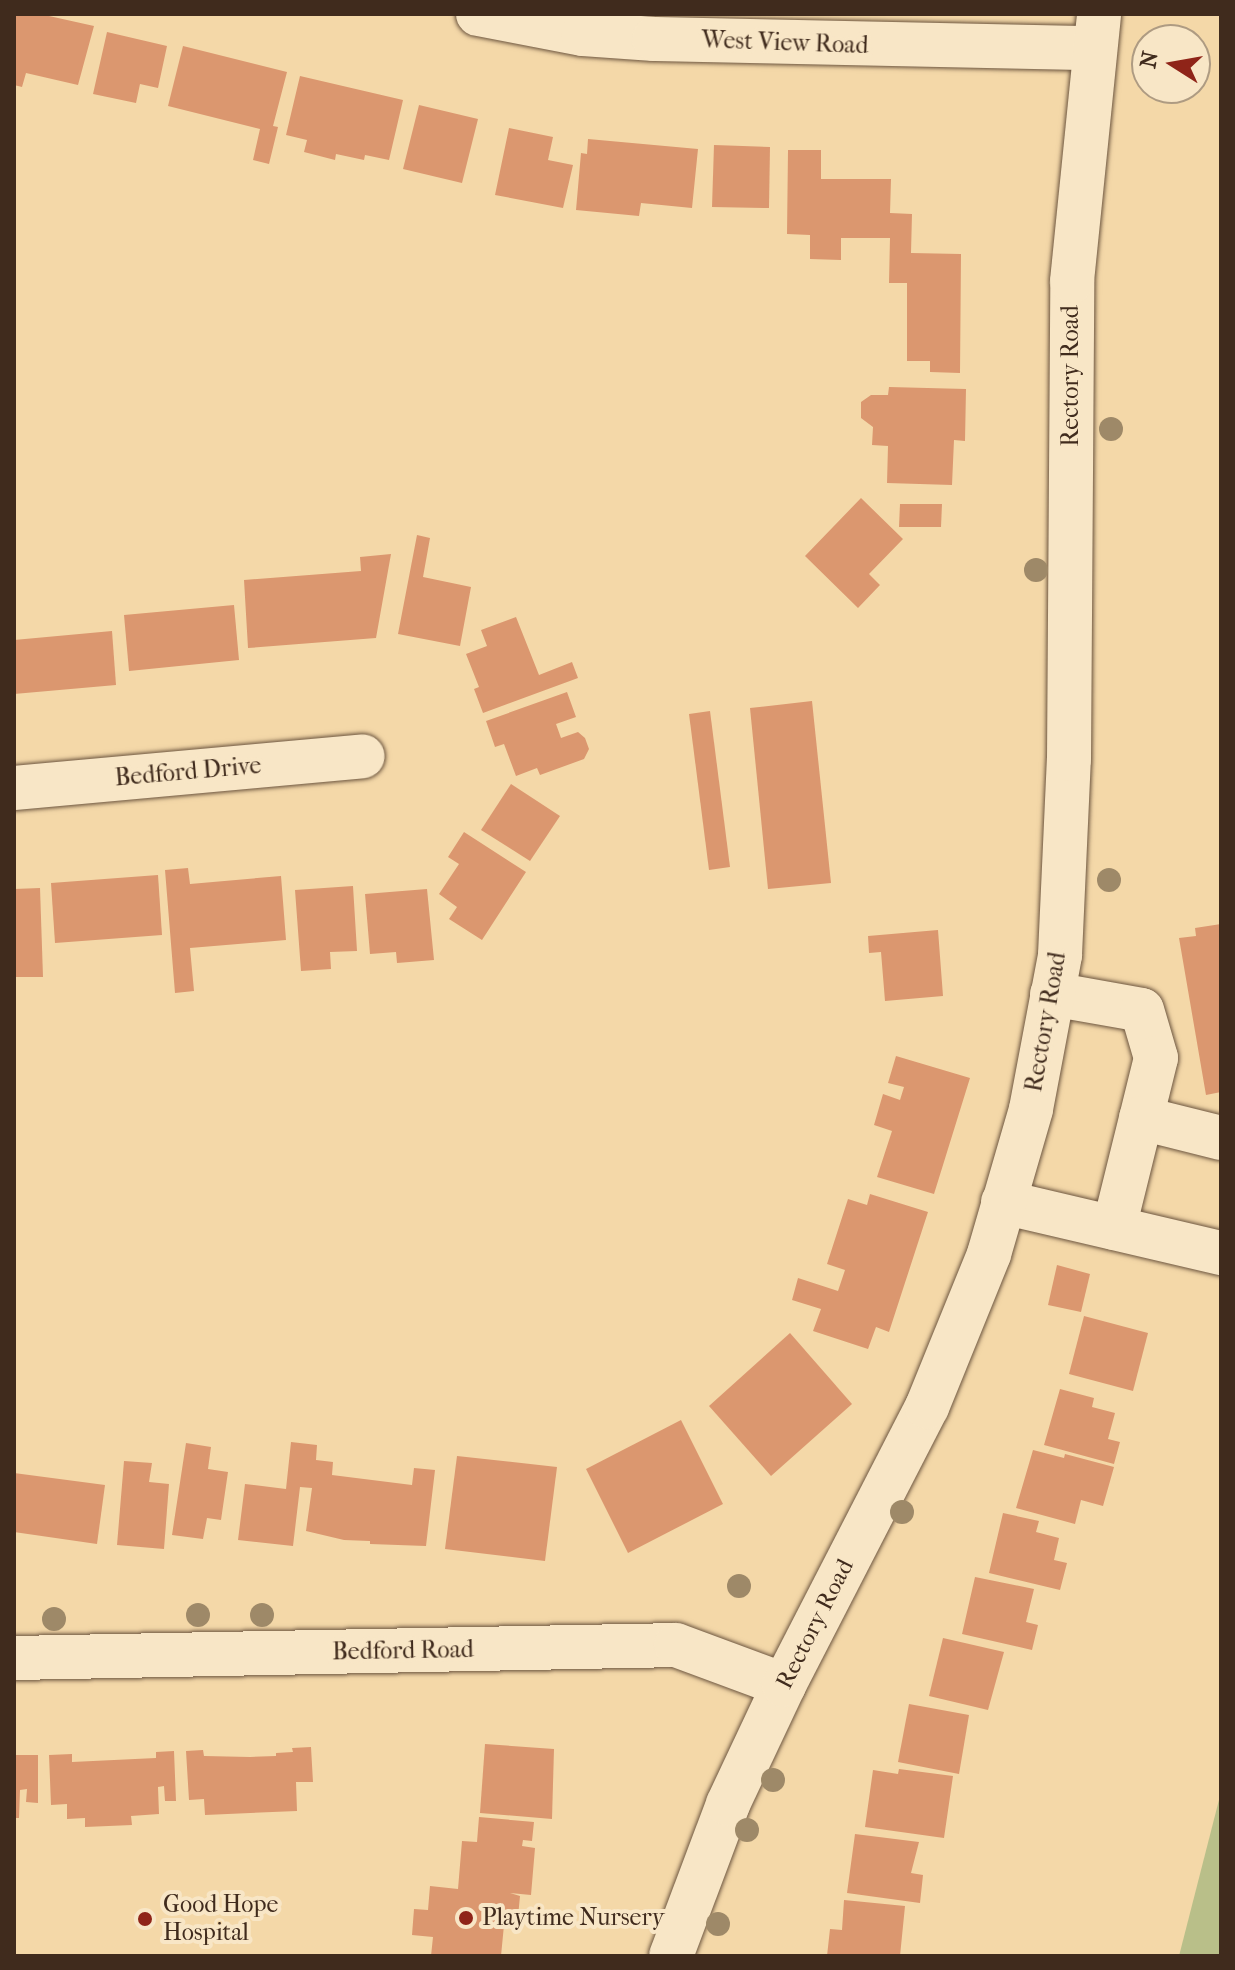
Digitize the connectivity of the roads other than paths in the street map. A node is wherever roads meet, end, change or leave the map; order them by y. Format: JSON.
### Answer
{"nodes":[{"id":1,"x":478,"y":14,"type":"edge"},
{"id":2,"x":1097,"y":31,"type":"edge"},
{"id":3,"x":363,"y":756,"type":"dead end"},
{"id":4,"x":14,"y":788,"type":"edge"},
{"id":5,"x":1052,"y":994,"type":"junction"},
{"id":6,"x":1141,"y":1118,"type":"junction"},
{"id":7,"x":1221,"y":1138,"type":"edge"},
{"id":8,"x":1003,"y":1202,"type":"junction"},
{"id":9,"x":1114,"y":1228,"type":"junction"},
{"id":10,"x":1221,"y":1253,"type":"edge"},
{"id":11,"x":14,"y":1658,"type":"edge"},
{"id":12,"x":784,"y":1685,"type":"junction"},
{"id":13,"x":671,"y":1956,"type":"edge"}],
"edges":[{"from":1,"to":2,"type":"street","name":"West View Road"},
{"from":2,"to":5,"type":"street","name":"Rectory Road"},
{"from":3,"to":4,"type":"street","name":"Bedford Drive"},
{"from":5,"to":6,"type":"street"},
{"from":5,"to":8,"type":"street","name":"Rectory Road"},
{"from":6,"to":7,"type":"street"},
{"from":6,"to":9,"type":"street"},
{"from":8,"to":9,"type":"street"},
{"from":8,"to":12,"type":"street","name":"Rectory Road"},
{"from":9,"to":10,"type":"street"},
{"from":11,"to":12,"type":"street","name":"Bedford Road"},
{"from":12,"to":13,"type":"street","name":"Rectory Road"}]}
